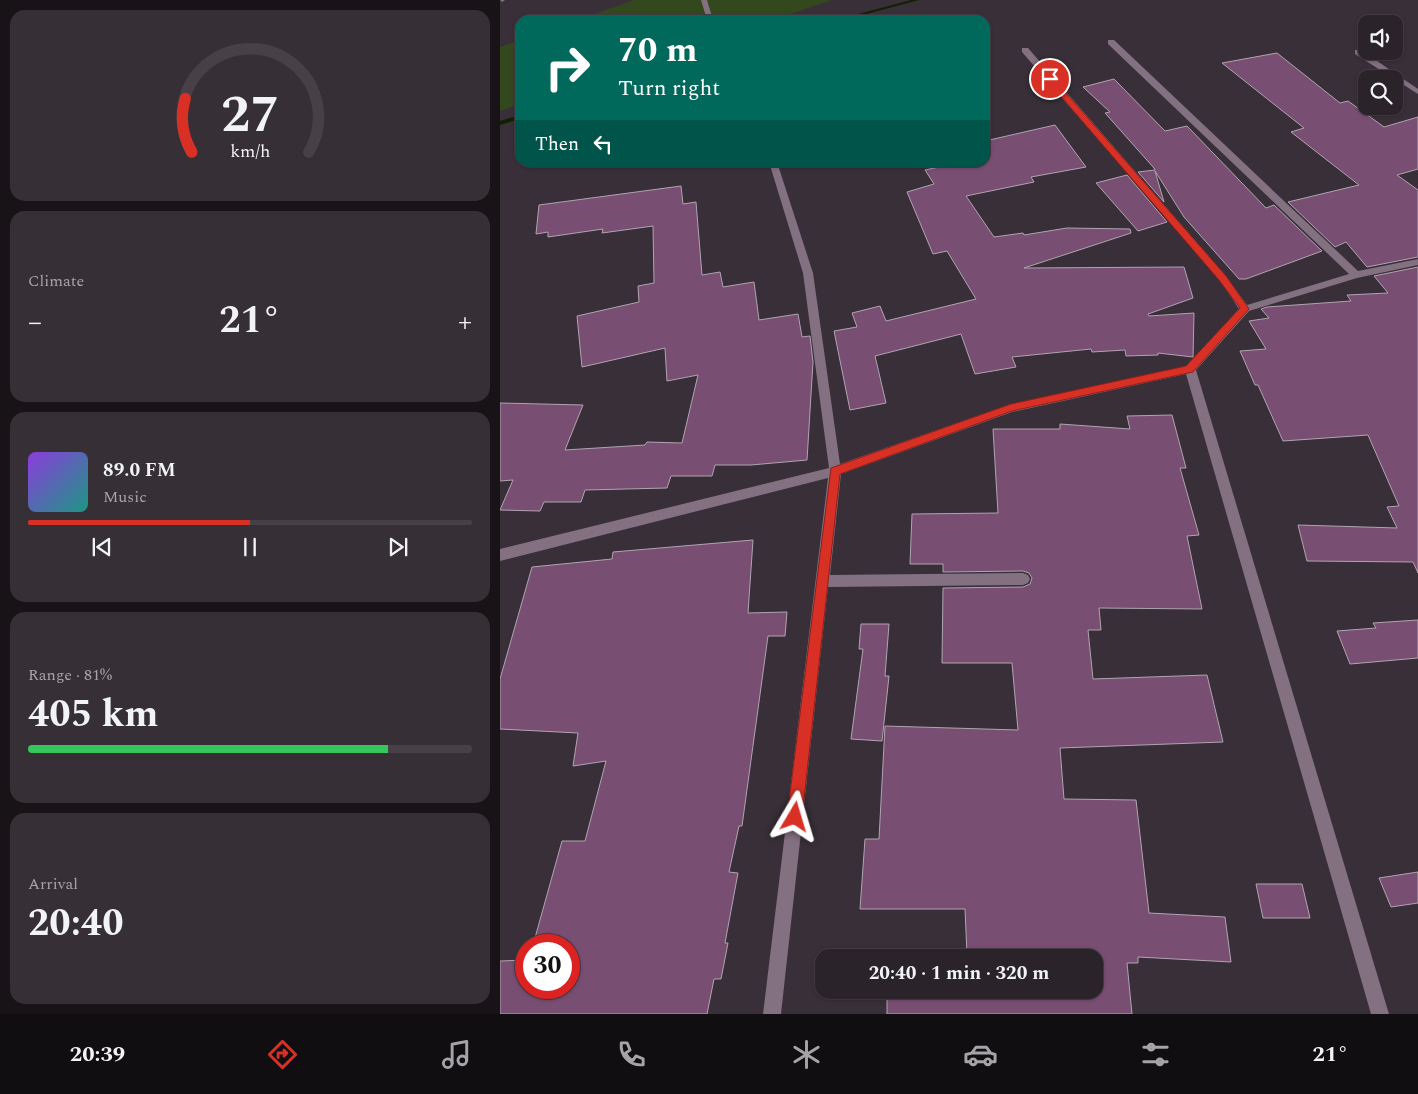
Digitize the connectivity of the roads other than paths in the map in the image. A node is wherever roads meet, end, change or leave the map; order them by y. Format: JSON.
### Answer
{"nodes":[{"id":1,"x":704,"y":0,"type":"edge"},
{"id":2,"x":708,"y":15,"type":"edge"},
{"id":3,"x":1111,"y":42,"type":"dead end"},
{"id":4,"x":1025,"y":50,"type":"dead end"},
{"id":5,"x":1370,"y":60,"type":"edge"},
{"id":6,"x":1418,"y":92,"type":"edge"},
{"id":7,"x":776,"y":167,"type":"edge"},
{"id":8,"x":1418,"y":262,"type":"edge"},
{"id":9,"x":1356,"y":275,"type":"junction"},
{"id":10,"x":1245,"y":309,"type":"junction"},
{"id":11,"x":1190,"y":369,"type":"junction"},
{"id":12,"x":835,"y":471,"type":"junction"},
{"id":13,"x":500,"y":555,"type":"edge"},
{"id":14,"x":1023,"y":579,"type":"dead end"},
{"id":15,"x":823,"y":581,"type":"junction"},
{"id":16,"x":772,"y":1014,"type":"edge"},
{"id":17,"x":1380,"y":1014,"type":"edge"}],
"edges":[{"from":1,"to":2,"type":"street"},
{"from":3,"to":9,"type":"street"},
{"from":4,"to":10,"type":"street"},
{"from":5,"to":6,"type":"street"},
{"from":7,"to":12,"type":"street"},
{"from":8,"to":9,"type":"street"},
{"from":9,"to":10,"type":"street"},
{"from":10,"to":11,"type":"street"},
{"from":11,"to":12,"type":"street"},
{"from":11,"to":17,"type":"street"},
{"from":12,"to":13,"type":"street"},
{"from":12,"to":15,"type":"street"},
{"from":14,"to":15,"type":"street"},
{"from":15,"to":16,"type":"street"}]}
